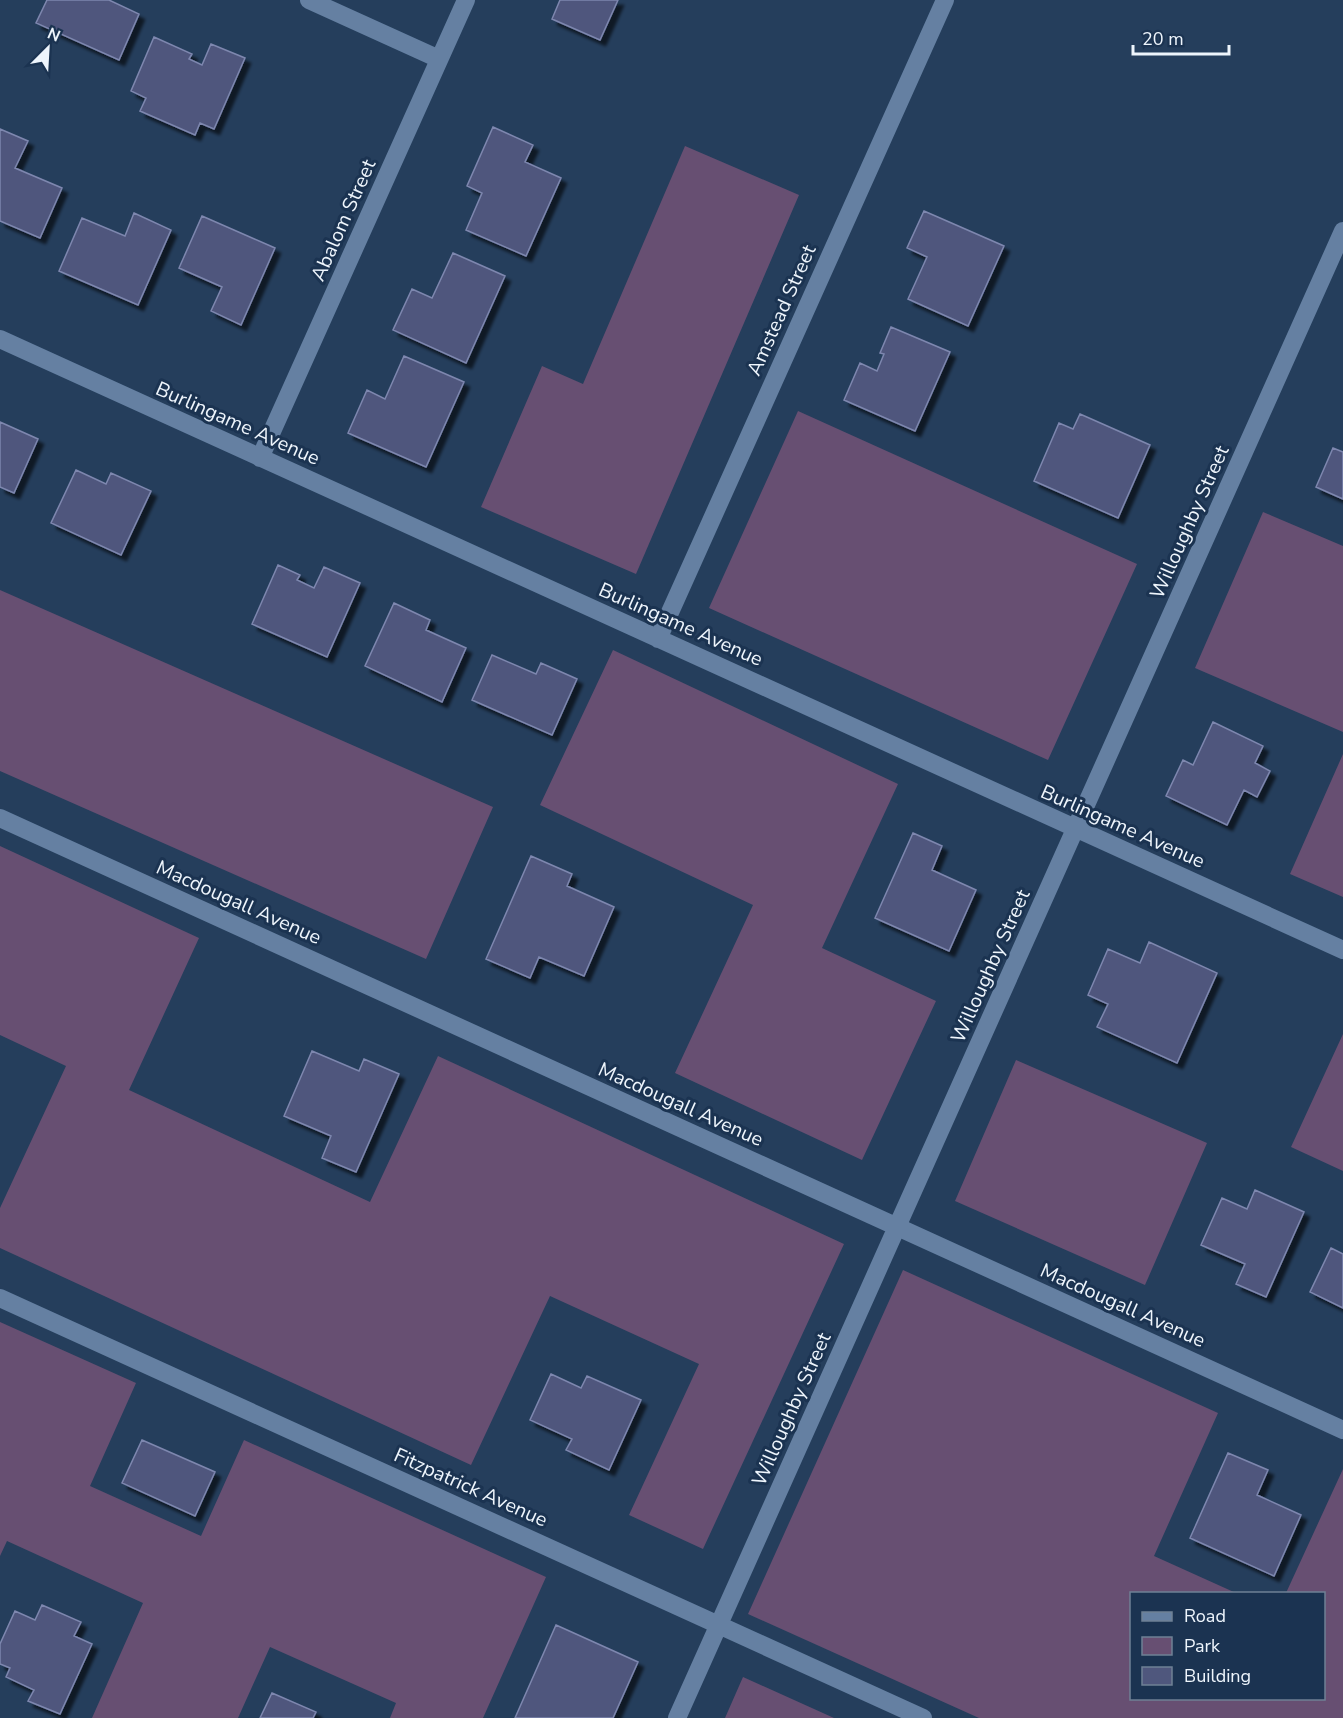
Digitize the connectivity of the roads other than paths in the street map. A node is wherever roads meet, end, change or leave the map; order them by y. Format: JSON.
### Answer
{"nodes":[{"id":1,"x":309,"y":0,"type":"edge"},
{"id":2,"x":466,"y":0,"type":"edge"},
{"id":3,"x":945,"y":0,"type":"edge"},
{"id":4,"x":439,"y":59,"type":"junction"},
{"id":5,"x":1343,"y":231,"type":"edge"},
{"id":6,"x":0,"y":339,"type":"edge"},
{"id":7,"x":260,"y":458,"type":"junction"},
{"id":8,"x":658,"y":639,"type":"junction"},
{"id":9,"x":0,"y":818,"type":"edge"},
{"id":10,"x":1076,"y":829,"type":"junction"},
{"id":11,"x":1343,"y":950,"type":"edge"},
{"id":12,"x":898,"y":1227,"type":"junction"},
{"id":13,"x":0,"y":1298,"type":"edge"},
{"id":14,"x":1343,"y":1430,"type":"edge"},
{"id":15,"x":719,"y":1625,"type":"junction"},
{"id":16,"x":677,"y":1718,"type":"edge"},
{"id":17,"x":924,"y":1718,"type":"edge"}],
"edges":[{"from":1,"to":4,"type":"street"},
{"from":2,"to":4,"type":"street","name":"Abalom Street"},
{"from":3,"to":8,"type":"street","name":"Amstead Street"},
{"from":4,"to":7,"type":"street","name":"Abalom Street"},
{"from":5,"to":10,"type":"street","name":"Willoughby Street"},
{"from":6,"to":7,"type":"street","name":"Burlingame Avenue"},
{"from":7,"to":8,"type":"street","name":"Burlingame Avenue"},
{"from":8,"to":10,"type":"street","name":"Burlingame Avenue"},
{"from":9,"to":12,"type":"street","name":"Macdougall Avenue"},
{"from":10,"to":11,"type":"street","name":"Burlingame Avenue"},
{"from":10,"to":12,"type":"street","name":"Willoughby Street"},
{"from":12,"to":14,"type":"street","name":"Macdougall Avenue"},
{"from":12,"to":15,"type":"street","name":"Willoughby Street"},
{"from":13,"to":15,"type":"street","name":"Fitzpatrick Avenue"},
{"from":15,"to":16,"type":"street","name":"Willoughby Street"},
{"from":15,"to":17,"type":"street","name":"Fitzpatrick Avenue"}]}
